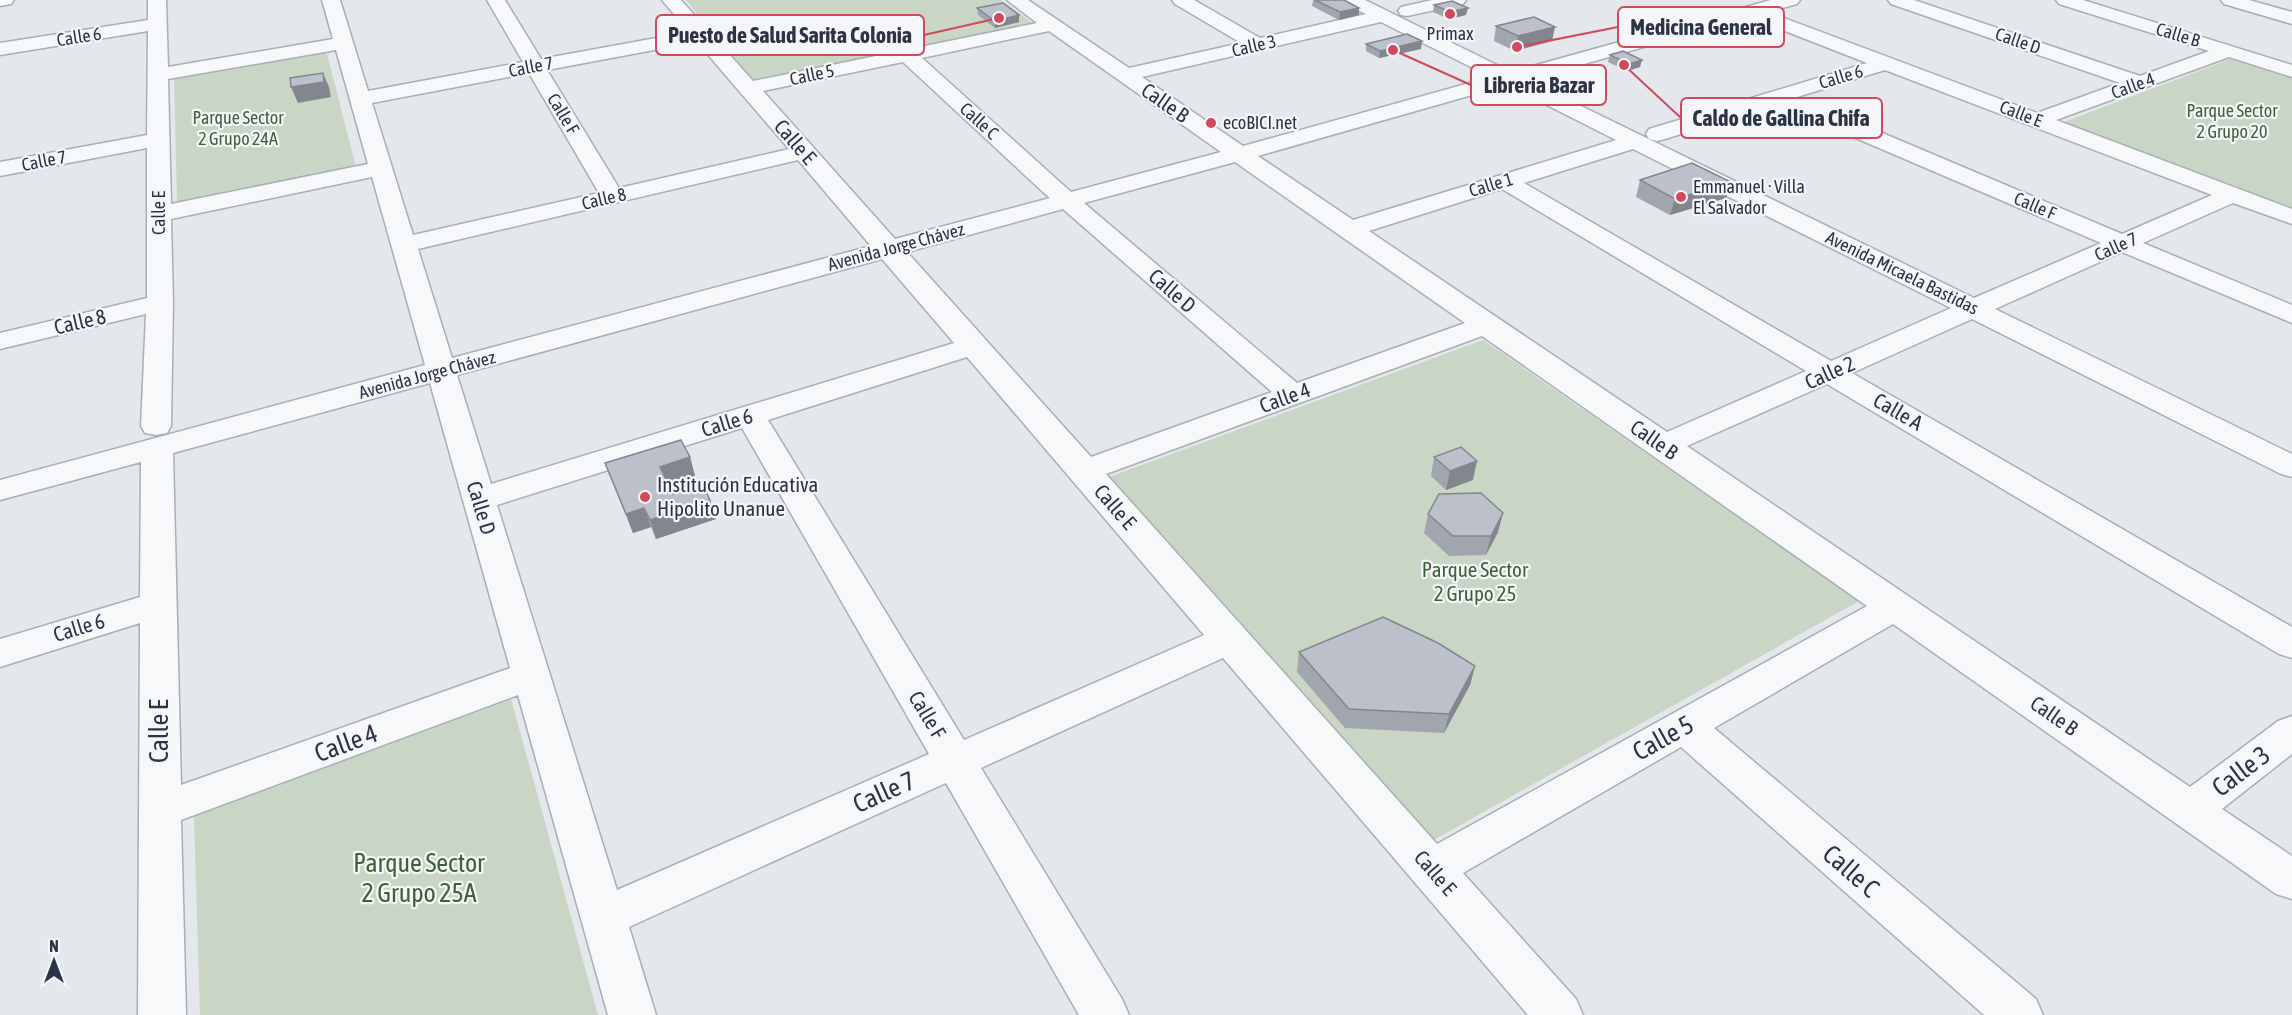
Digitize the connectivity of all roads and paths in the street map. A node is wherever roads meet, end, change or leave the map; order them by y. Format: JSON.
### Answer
{"nodes":[{"id":1,"x":5,"y":0,"type":"edge"},
{"id":2,"x":158,"y":0,"type":"edge"},
{"id":3,"x":331,"y":0,"type":"edge"},
{"id":4,"x":496,"y":0,"type":"edge"},
{"id":5,"x":671,"y":0,"type":"edge"},
{"id":6,"x":1016,"y":0,"type":"edge"},
{"id":7,"x":1181,"y":0,"type":"edge"},
{"id":8,"x":1351,"y":0,"type":"edge"},
{"id":9,"x":1457,"y":0,"type":"edge"},
{"id":10,"x":1791,"y":0,"type":"edge"},
{"id":11,"x":1897,"y":0,"type":"edge"},
{"id":12,"x":2230,"y":0,"type":"edge"},
{"id":13,"x":0,"y":1,"type":"edge"},
{"id":14,"x":2071,"y":1,"type":"edge"},
{"id":15,"x":1737,"y":4,"type":"edge"},
{"id":16,"x":1383,"y":8,"type":"edge"},
{"id":17,"x":1407,"y":11,"type":"junction"},
{"id":18,"x":2292,"y":18,"type":"edge"},
{"id":19,"x":158,"y":24,"type":"junction"},
{"id":20,"x":1052,"y":25,"type":"junction"},
{"id":21,"x":702,"y":34,"type":"junction"},
{"id":22,"x":344,"y":43,"type":"junction"},
{"id":23,"x":1258,"y":45,"type":"junction"},
{"id":24,"x":0,"y":49,"type":"edge"},
{"id":25,"x":2228,"y":51,"type":"junction"},
{"id":26,"x":907,"y":55,"type":"junction"},
{"id":27,"x":1886,"y":63,"type":"junction"},
{"id":28,"x":535,"y":66,"type":"junction"},
{"id":29,"x":1512,"y":70,"type":"junction"},
{"id":30,"x":2292,"y":71,"type":"edge"},
{"id":31,"x":158,"y":75,"type":"junction"},
{"id":32,"x":1125,"y":75,"type":"junction"},
{"id":33,"x":2140,"y":83,"type":"junction"},
{"id":34,"x":748,"y":88,"type":"junction"},
{"id":35,"x":1778,"y":97,"type":"junction"},
{"id":36,"x":360,"y":99,"type":"junction"},
{"id":37,"x":2037,"y":120,"type":"junction"},
{"id":38,"x":1646,"y":137,"type":"junction"},
{"id":39,"x":159,"y":139,"type":"junction"},
{"id":40,"x":1230,"y":148,"type":"junction"},
{"id":41,"x":805,"y":152,"type":"junction"},
{"id":42,"x":381,"y":168,"type":"junction"},
{"id":43,"x":0,"y":169,"type":"edge"},
{"id":44,"x":1504,"y":181,"type":"junction"},
{"id":45,"x":1059,"y":193,"type":"junction"},
{"id":46,"x":2233,"y":194,"type":"junction"},
{"id":47,"x":613,"y":197,"type":"junction"},
{"id":48,"x":159,"y":214,"type":"junction"},
{"id":49,"x":2292,"y":217,"type":"edge"},
{"id":50,"x":1348,"y":229,"type":"junction"},
{"id":51,"x":883,"y":241,"type":"junction"},
{"id":52,"x":2124,"y":243,"type":"junction"},
{"id":53,"x":404,"y":245,"type":"junction"},
{"id":54,"x":160,"y":303,"type":"junction"},
{"id":55,"x":1987,"y":304,"type":"junction"},
{"id":56,"x":2292,"y":315,"type":"edge"},
{"id":57,"x":1486,"y":325,"type":"junction"},
{"id":58,"x":0,"y":341,"type":"edge"},
{"id":59,"x":974,"y":346,"type":"junction"},
{"id":60,"x":438,"y":361,"type":"junction"},
{"id":61,"x":1831,"y":373,"type":"junction"},
{"id":62,"x":1293,"y":395,"type":"junction"},
{"id":63,"x":750,"y":415,"type":"junction"},
{"id":64,"x":156,"y":437,"type":"junction"},
{"id":65,"x":2292,"y":441,"type":"edge"},
{"id":66,"x":1662,"y":446,"type":"junction"},
{"id":67,"x":0,"y":467,"type":"edge"},
{"id":68,"x":2292,"y":467,"type":"edge"},
{"id":69,"x":1083,"y":471,"type":"junction"},
{"id":70,"x":0,"y":490,"type":"edge"},
{"id":71,"x":479,"y":499,"type":"junction"},
{"id":72,"x":159,"y":603,"type":"junction"},
{"id":73,"x":1895,"y":607,"type":"junction"},
{"id":74,"x":1231,"y":639,"type":"junction"},
{"id":75,"x":2292,"y":644,"type":"edge"},
{"id":76,"x":0,"y":652,"type":"edge"},
{"id":77,"x":532,"y":675,"type":"junction"},
{"id":78,"x":1684,"y":726,"type":"junction"},
{"id":79,"x":2292,"y":732,"type":"edge"},
{"id":80,"x":955,"y":761,"type":"junction"},
{"id":81,"x":160,"y":810,"type":"junction"},
{"id":82,"x":2190,"y":810,"type":"junction"},
{"id":83,"x":1431,"y":869,"type":"junction"},
{"id":84,"x":2292,"y":880,"type":"edge"},
{"id":85,"x":603,"y":917,"type":"junction"},
{"id":86,"x":162,"y":1015,"type":"edge"},
{"id":87,"x":632,"y":1015,"type":"edge"},
{"id":88,"x":1105,"y":1015,"type":"edge"},
{"id":89,"x":1559,"y":1015,"type":"edge"},
{"id":90,"x":2019,"y":1015,"type":"edge"}],
"edges":[{"from":1,"to":13,"type":"main road"},
{"from":2,"to":19,"type":"street","name":"Calle E"},
{"from":3,"to":22,"type":"street","name":"Calle D"},
{"from":4,"to":28,"type":"street","name":"Calle F"},
{"from":5,"to":21,"type":"street","name":"Calle E"},
{"from":6,"to":20,"type":"street","name":"Calle B"},
{"from":7,"to":23,"type":"street"},
{"from":8,"to":16,"type":"street","name":"Avenida Micaela Bastidas"},
{"from":9,"to":17,"type":"street"},
{"from":10,"to":15,"type":"street","name":"Avenida Jorge Chávez"},
{"from":11,"to":33,"type":"street","name":"Calle D"},
{"from":12,"to":18,"type":"street"},
{"from":14,"to":25,"type":"street","name":"Calle B"},
{"from":15,"to":27,"type":"street","name":"Calle E"},
{"from":15,"to":29,"type":"street","name":"Avenida Jorge Chávez"},
{"from":16,"to":17,"type":"street","name":"Avenida Micaela Bastidas"},
{"from":16,"to":23,"type":"street","name":"Calle 3"},
{"from":16,"to":29,"type":"street","name":"Avenida Micaela Bastidas"},
{"from":17,"to":29,"type":"street","name":"Avenida Micaela Bastidas"},
{"from":19,"to":24,"type":"street","name":"Calle 6"},
{"from":19,"to":31,"type":"street","name":"Calle E"},
{"from":20,"to":26,"type":"street","name":"Calle 5"},
{"from":20,"to":32,"type":"street","name":"Calle B"},
{"from":21,"to":28,"type":"street","name":"Calle 7"},
{"from":21,"to":34,"type":"street","name":"Calle E"},
{"from":22,"to":31,"type":"street"},
{"from":22,"to":36,"type":"street","name":"Calle D"},
{"from":23,"to":32,"type":"street","name":"Calle 3"},
{"from":25,"to":30,"type":"street","name":"Calle B"},
{"from":25,"to":33,"type":"street","name":"Calle 4"},
{"from":26,"to":34,"type":"street","name":"Calle 5"},
{"from":26,"to":45,"type":"street","name":"Calle C"},
{"from":27,"to":35,"type":"street","name":"Calle 6"},
{"from":27,"to":37,"type":"street","name":"Calle E"},
{"from":28,"to":36,"type":"street","name":"Calle 7"},
{"from":28,"to":47,"type":"street","name":"Calle F"},
{"from":29,"to":38,"type":"street","name":"Avenida Micaela Bastidas"},
{"from":29,"to":40,"type":"street","name":"Avenida Jorge Chávez"},
{"from":31,"to":39,"type":"street","name":"Calle E"},
{"from":32,"to":40,"type":"street","name":"Calle B"},
{"from":33,"to":37,"type":"street","name":"Calle 4"},
{"from":34,"to":41,"type":"street","name":"Calle E"},
{"from":35,"to":38,"type":"street","name":"Calle 6"},
{"from":35,"to":52,"type":"street","name":"Calle F"},
{"from":36,"to":42,"type":"street","name":"Calle D"},
{"from":37,"to":46,"type":"street","name":"Calle E"},
{"from":38,"to":44,"type":"street","name":"Calle 1"},
{"from":38,"to":55,"type":"street","name":"Avenida Micaela Bastidas"},
{"from":39,"to":43,"type":"street","name":"Calle 7"},
{"from":39,"to":48,"type":"street","name":"Calle E"},
{"from":40,"to":45,"type":"street","name":"Avenida Jorge Chávez"},
{"from":40,"to":50,"type":"street","name":"Calle B"},
{"from":41,"to":47,"type":"street","name":"Calle 8"},
{"from":41,"to":51,"type":"street","name":"Calle E"},
{"from":42,"to":48,"type":"street"},
{"from":42,"to":53,"type":"street","name":"Calle D"},
{"from":44,"to":50,"type":"street","name":"Calle 1"},
{"from":44,"to":61,"type":"street","name":"Calle A"},
{"from":45,"to":51,"type":"street","name":"Avenida Jorge Chávez"},
{"from":45,"to":62,"type":"street","name":"Calle D"},
{"from":46,"to":49,"type":"street","name":"Calle E"},
{"from":46,"to":52,"type":"street","name":"Calle 7"},
{"from":47,"to":53,"type":"street","name":"Calle 8"},
{"from":48,"to":54,"type":"street","name":"Calle E"},
{"from":50,"to":57,"type":"street","name":"Calle B"},
{"from":51,"to":59,"type":"street","name":"Calle E"},
{"from":51,"to":60,"type":"street","name":"Avenida Jorge Chávez"},
{"from":52,"to":55,"type":"street","name":"Calle 7"},
{"from":52,"to":56,"type":"street","name":"Calle F"},
{"from":53,"to":60,"type":"street","name":"Calle D"},
{"from":54,"to":58,"type":"street","name":"Calle 8"},
{"from":54,"to":64,"type":"street","name":"Calle E"},
{"from":55,"to":61,"type":"street","name":"Calle 2"},
{"from":55,"to":65,"type":"street","name":"Avenida Micaela Bastidas"},
{"from":55,"to":68,"type":"street","name":"Avenida Micaela Bastidas"},
{"from":57,"to":62,"type":"street","name":"Calle 4"},
{"from":57,"to":66,"type":"street","name":"Calle B"},
{"from":59,"to":63,"type":"street","name":"Calle 6"},
{"from":59,"to":69,"type":"street","name":"Calle E"},
{"from":60,"to":64,"type":"street","name":"Avenida Jorge Chávez"},
{"from":60,"to":71,"type":"street","name":"Calle D"},
{"from":61,"to":66,"type":"street","name":"Calle 2"},
{"from":61,"to":75,"type":"street","name":"Calle A"},
{"from":62,"to":69,"type":"street","name":"Calle 4"},
{"from":63,"to":71,"type":"street","name":"Calle 6"},
{"from":63,"to":80,"type":"street","name":"Calle F"},
{"from":64,"to":67,"type":"street","name":"Avenida Jorge Chávez"},
{"from":64,"to":70,"type":"street","name":"Avenida Jorge Chávez"},
{"from":64,"to":72,"type":"street","name":"Calle E"},
{"from":66,"to":73,"type":"street","name":"Calle B"},
{"from":69,"to":74,"type":"street","name":"Calle E"},
{"from":71,"to":77,"type":"street","name":"Calle D"},
{"from":72,"to":76,"type":"street","name":"Calle 6"},
{"from":72,"to":81,"type":"street","name":"Calle E"},
{"from":73,"to":78,"type":"street","name":"Calle 5"},
{"from":73,"to":82,"type":"street","name":"Calle B"},
{"from":74,"to":80,"type":"street","name":"Calle 7"},
{"from":74,"to":83,"type":"street","name":"Calle E"},
{"from":77,"to":81,"type":"street","name":"Calle 4"},
{"from":77,"to":85,"type":"street","name":"Calle D"},
{"from":78,"to":83,"type":"street","name":"Calle 5"},
{"from":78,"to":90,"type":"street","name":"Calle C"},
{"from":79,"to":82,"type":"street","name":"Calle 3"},
{"from":80,"to":85,"type":"street","name":"Calle 7"},
{"from":80,"to":88,"type":"street","name":"Calle F"},
{"from":81,"to":86,"type":"street","name":"Calle E"},
{"from":82,"to":84,"type":"street","name":"Calle B"},
{"from":83,"to":89,"type":"street","name":"Calle E"},
{"from":85,"to":87,"type":"street","name":"Calle D"}]}
